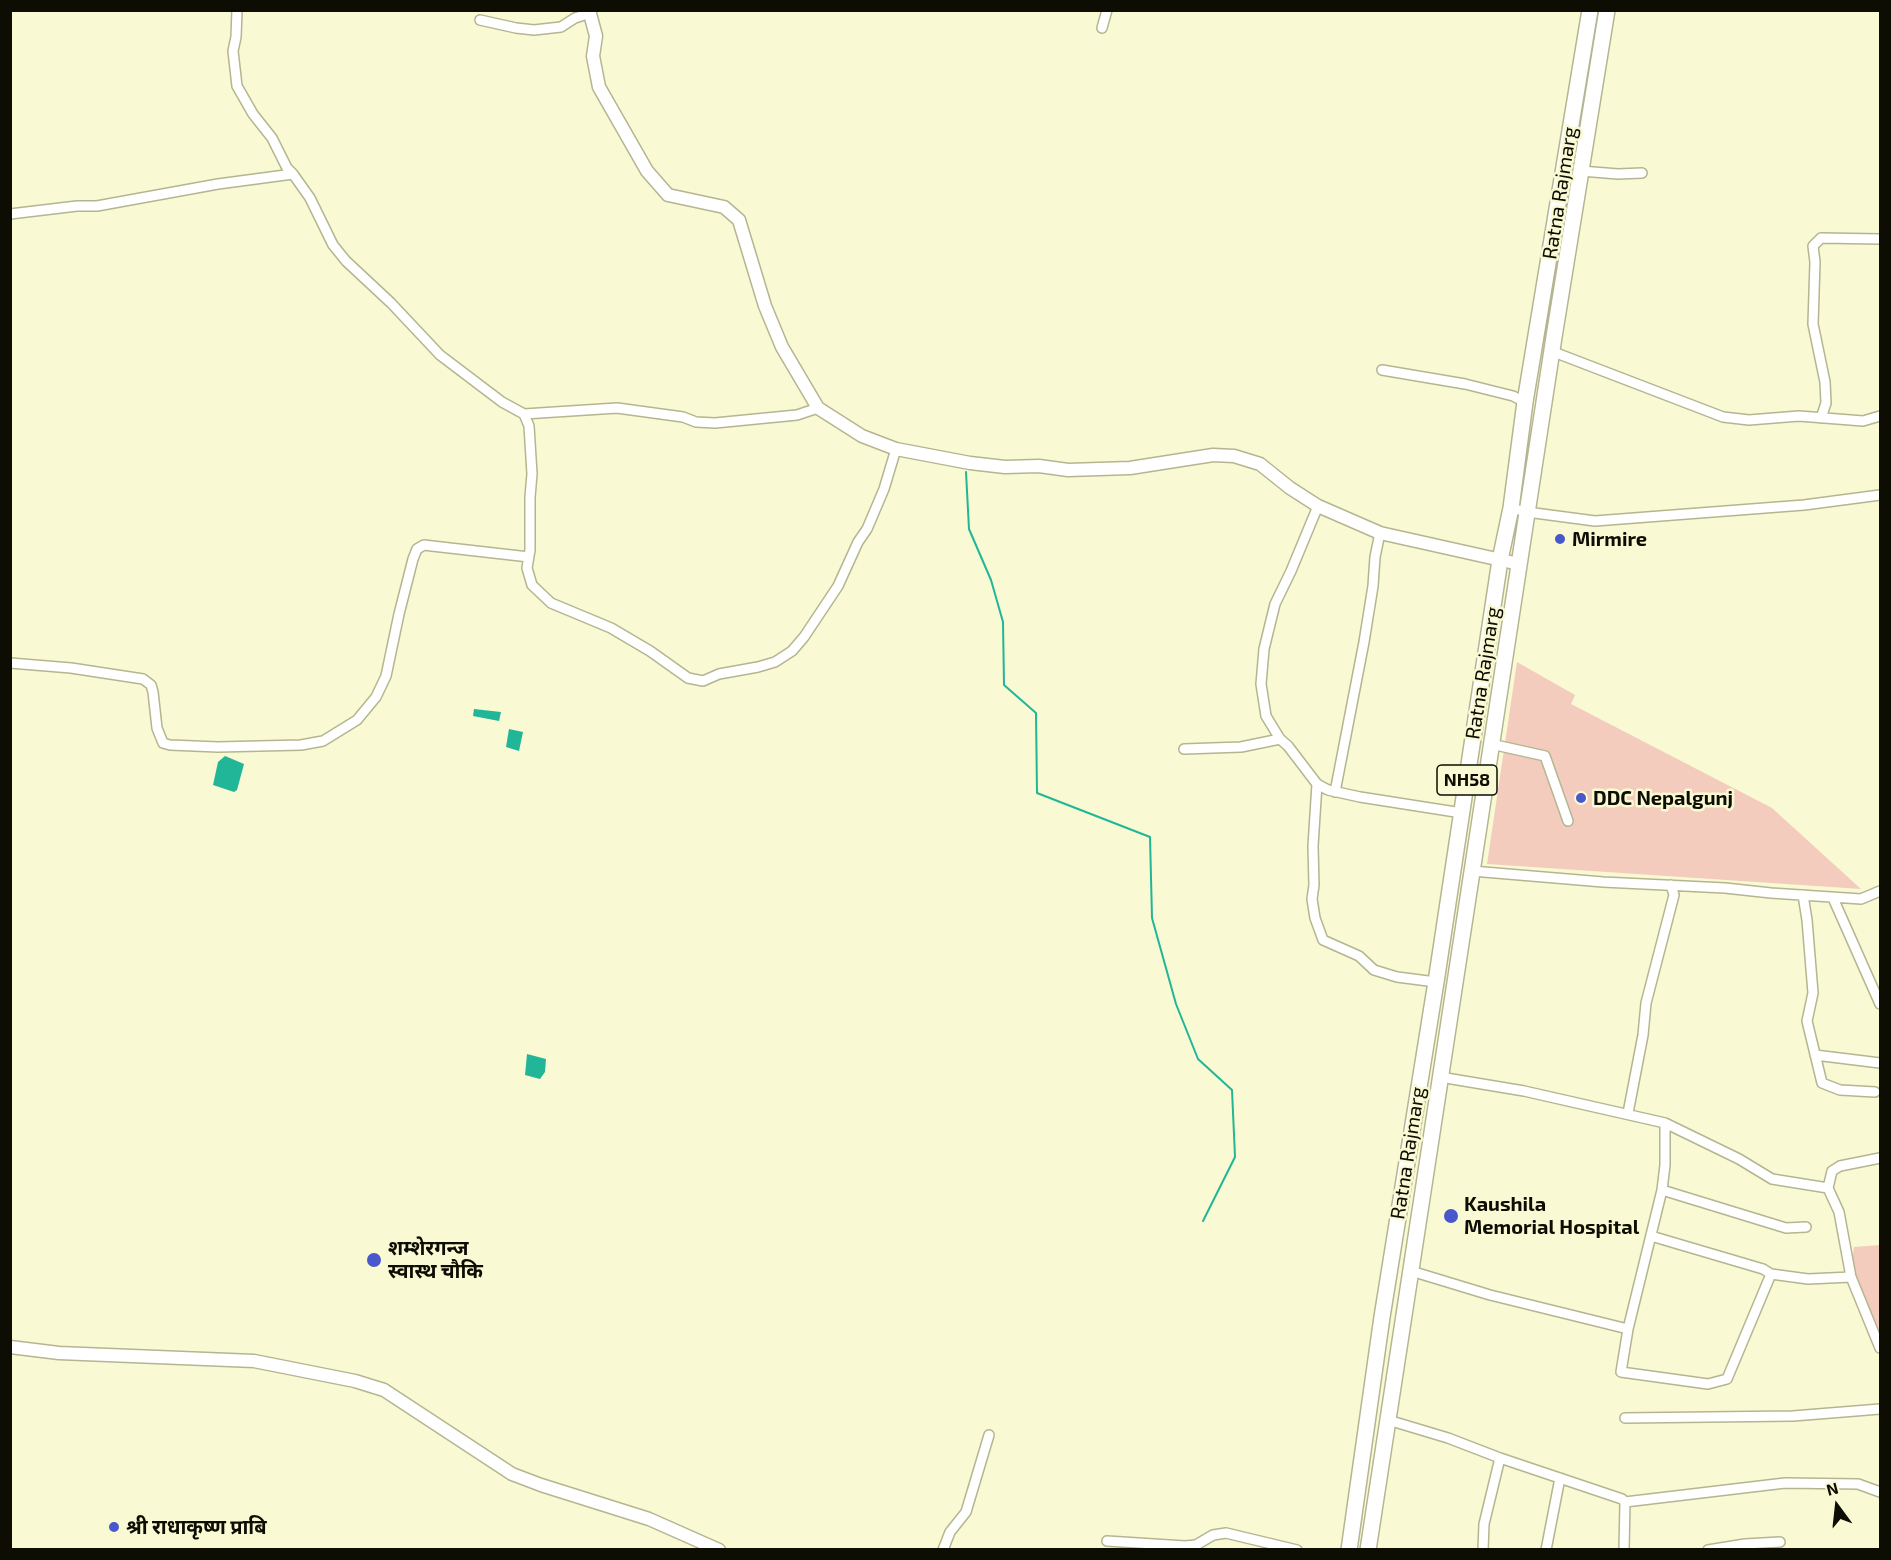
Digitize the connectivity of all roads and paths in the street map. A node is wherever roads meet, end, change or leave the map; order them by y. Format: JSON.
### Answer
{"nodes":[{"id":1,"x":237,"y":10,"type":"edge"},
{"id":2,"x":1107,"y":10,"type":"edge"},
{"id":3,"x":1590,"y":10,"type":"edge"},
{"id":4,"x":1608,"y":10,"type":"edge"},
{"id":5,"x":589,"y":12,"type":"edge"},
{"id":6,"x":480,"y":20,"type":"dead end"},
{"id":7,"x":1102,"y":28,"type":"dead end"},
{"id":8,"x":1581,"y":171,"type":"junction"},
{"id":9,"x":1642,"y":173,"type":"dead end"},
{"id":10,"x":292,"y":174,"type":"junction"},
{"id":11,"x":10,"y":214,"type":"edge"},
{"id":12,"x":1881,"y":240,"type":"edge"},
{"id":13,"x":1551,"y":351,"type":"junction"},
{"id":14,"x":1382,"y":370,"type":"dead end"},
{"id":15,"x":1525,"y":402,"type":"junction"},
{"id":16,"x":818,"y":408,"type":"junction"},
{"id":17,"x":524,"y":414,"type":"junction"},
{"id":18,"x":1881,"y":416,"type":"edge"},
{"id":19,"x":1821,"y":418,"type":"junction"},
{"id":20,"x":896,"y":449,"type":"junction"},
{"id":21,"x":1881,"y":495,"type":"edge"},
{"id":22,"x":1318,"y":506,"type":"junction"},
{"id":23,"x":1511,"y":508,"type":"junction"},
{"id":24,"x":1527,"y":512,"type":"junction"},
{"id":25,"x":1380,"y":533,"type":"junction"},
{"id":26,"x":529,"y":557,"type":"junction"},
{"id":27,"x":1500,"y":560,"type":"junction"},
{"id":28,"x":1519,"y":564,"type":"junction"},
{"id":29,"x":10,"y":663,"type":"edge"},
{"id":30,"x":1280,"y":740,"type":"junction"},
{"id":31,"x":1491,"y":744,"type":"junction"},
{"id":32,"x":1184,"y":749,"type":"dead end"},
{"id":33,"x":1317,"y":784,"type":"junction"},
{"id":34,"x":1335,"y":792,"type":"junction"},
{"id":35,"x":1462,"y":813,"type":"junction"},
{"id":36,"x":1568,"y":821,"type":"dead end"},
{"id":37,"x":1472,"y":871,"type":"junction"},
{"id":38,"x":1671,"y":885,"type":"junction"},
{"id":39,"x":1881,"y":891,"type":"edge"},
{"id":40,"x":1803,"y":894,"type":"junction"},
{"id":41,"x":1833,"y":898,"type":"junction"},
{"id":42,"x":1436,"y":982,"type":"junction"},
{"id":43,"x":1881,"y":1004,"type":"edge"},
{"id":44,"x":1815,"y":1055,"type":"junction"},
{"id":45,"x":1881,"y":1063,"type":"edge"},
{"id":46,"x":1440,"y":1077,"type":"junction"},
{"id":47,"x":1875,"y":1092,"type":"dead end"},
{"id":48,"x":1628,"y":1113,"type":"junction"},
{"id":49,"x":1665,"y":1123,"type":"junction"},
{"id":50,"x":1881,"y":1158,"type":"edge"},
{"id":51,"x":1828,"y":1188,"type":"junction"},
{"id":52,"x":1662,"y":1190,"type":"junction"},
{"id":53,"x":1806,"y":1227,"type":"dead end"},
{"id":54,"x":1651,"y":1236,"type":"junction"},
{"id":55,"x":1411,"y":1271,"type":"junction"},
{"id":56,"x":1771,"y":1274,"type":"junction"},
{"id":57,"x":1851,"y":1277,"type":"junction"},
{"id":58,"x":1628,"y":1329,"type":"junction"},
{"id":59,"x":10,"y":1347,"type":"edge"},
{"id":60,"x":1881,"y":1348,"type":"edge"},
{"id":61,"x":1881,"y":1409,"type":"edge"},
{"id":62,"x":1625,"y":1418,"type":"dead end"},
{"id":63,"x":1388,"y":1420,"type":"junction"},
{"id":64,"x":989,"y":1435,"type":"dead end"},
{"id":65,"x":1500,"y":1458,"type":"junction"},
{"id":66,"x":1560,"y":1478,"type":"junction"},
{"id":67,"x":1881,"y":1492,"type":"edge"},
{"id":68,"x":1625,"y":1502,"type":"junction"},
{"id":69,"x":1107,"y":1541,"type":"dead end"},
{"id":70,"x":1780,"y":1542,"type":"dead end"},
{"id":71,"x":719,"y":1550,"type":"edge"},
{"id":72,"x":943,"y":1550,"type":"edge"},
{"id":73,"x":1297,"y":1550,"type":"edge"},
{"id":74,"x":1348,"y":1550,"type":"edge"},
{"id":75,"x":1368,"y":1550,"type":"edge"},
{"id":76,"x":1483,"y":1550,"type":"edge"},
{"id":77,"x":1546,"y":1550,"type":"edge"},
{"id":78,"x":1624,"y":1550,"type":"edge"},
{"id":79,"x":1708,"y":1550,"type":"edge"}],
"edges":[{"from":1,"to":10,"type":"street"},
{"from":2,"to":7,"type":"street"},
{"from":3,"to":15,"type":"highway","name":"Ratna Rajmarg","number":"NH58"},
{"from":4,"to":8,"type":"highway","name":"Ratna Rajmarg","number":"NH58"},
{"from":5,"to":6,"type":"street"},
{"from":5,"to":16,"type":"street"},
{"from":8,"to":9,"type":"street"},
{"from":8,"to":13,"type":"highway","name":"Ratna Rajmarg","number":"NH58"},
{"from":10,"to":11,"type":"street"},
{"from":10,"to":17,"type":"street"},
{"from":12,"to":19,"type":"street"},
{"from":13,"to":19,"type":"street"},
{"from":13,"to":24,"type":"highway","name":"Ratna Rajmarg","number":"NH58"},
{"from":14,"to":15,"type":"street"},
{"from":15,"to":23,"type":"highway","name":"Ratna Rajmarg","number":"NH58"},
{"from":16,"to":17,"type":"street"},
{"from":16,"to":20,"type":"street"},
{"from":17,"to":26,"type":"street"},
{"from":18,"to":19,"type":"street"},
{"from":20,"to":22,"type":"street"},
{"from":20,"to":26,"type":"street"},
{"from":21,"to":24,"type":"street"},
{"from":22,"to":25,"type":"street"},
{"from":22,"to":30,"type":"street"},
{"from":23,"to":24,"type":"street"},
{"from":23,"to":27,"type":"highway","name":"Ratna Rajmarg","number":"NH58"},
{"from":24,"to":28,"type":"highway","name":"Ratna Rajmarg","number":"NH58"},
{"from":25,"to":27,"type":"street"},
{"from":25,"to":34,"type":"street"},
{"from":26,"to":29,"type":"street"},
{"from":27,"to":28,"type":"street"},
{"from":27,"to":35,"type":"highway","name":"Ratna Rajmarg","number":"NH58"},
{"from":28,"to":31,"type":"highway","name":"Ratna Rajmarg","number":"NH58"},
{"from":30,"to":32,"type":"street"},
{"from":30,"to":33,"type":"street"},
{"from":31,"to":36,"type":"street"},
{"from":31,"to":37,"type":"highway","name":"Ratna Rajmarg","number":"NH58"},
{"from":33,"to":34,"type":"street"},
{"from":33,"to":42,"type":"street"},
{"from":34,"to":35,"type":"street"},
{"from":35,"to":42,"type":"highway","name":"Ratna Rajmarg","number":"NH58"},
{"from":37,"to":38,"type":"street"},
{"from":37,"to":46,"type":"highway","name":"Ratna Rajmarg","number":"NH58"},
{"from":38,"to":40,"type":"street"},
{"from":38,"to":48,"type":"street"},
{"from":39,"to":41,"type":"street"},
{"from":40,"to":41,"type":"street"},
{"from":40,"to":44,"type":"street"},
{"from":41,"to":43,"type":"street"},
{"from":42,"to":74,"type":"highway","name":"Ratna Rajmarg","number":"NH58"},
{"from":44,"to":45,"type":"street"},
{"from":44,"to":47,"type":"street"},
{"from":46,"to":48,"type":"street"},
{"from":46,"to":55,"type":"highway","name":"Ratna Rajmarg","number":"NH58"},
{"from":48,"to":49,"type":"street"},
{"from":49,"to":51,"type":"street"},
{"from":49,"to":52,"type":"street"},
{"from":50,"to":51,"type":"street"},
{"from":51,"to":57,"type":"street"},
{"from":52,"to":53,"type":"street"},
{"from":52,"to":54,"type":"street"},
{"from":54,"to":56,"type":"street"},
{"from":54,"to":58,"type":"street"},
{"from":55,"to":58,"type":"street"},
{"from":55,"to":63,"type":"highway","name":"Ratna Rajmarg","number":"NH58"},
{"from":56,"to":57,"type":"street"},
{"from":56,"to":58,"type":"street"},
{"from":57,"to":60,"type":"street"},
{"from":59,"to":71,"type":"street"},
{"from":61,"to":62,"type":"street"},
{"from":63,"to":65,"type":"street"},
{"from":63,"to":75,"type":"highway","name":"Ratna Rajmarg","number":"NH58"},
{"from":64,"to":72,"type":"street"},
{"from":65,"to":66,"type":"street"},
{"from":65,"to":76,"type":"street"},
{"from":66,"to":68,"type":"street"},
{"from":66,"to":77,"type":"street"},
{"from":67,"to":68,"type":"street"},
{"from":68,"to":78,"type":"street"},
{"from":69,"to":73,"type":"street"},
{"from":70,"to":79,"type":"street"}]}
